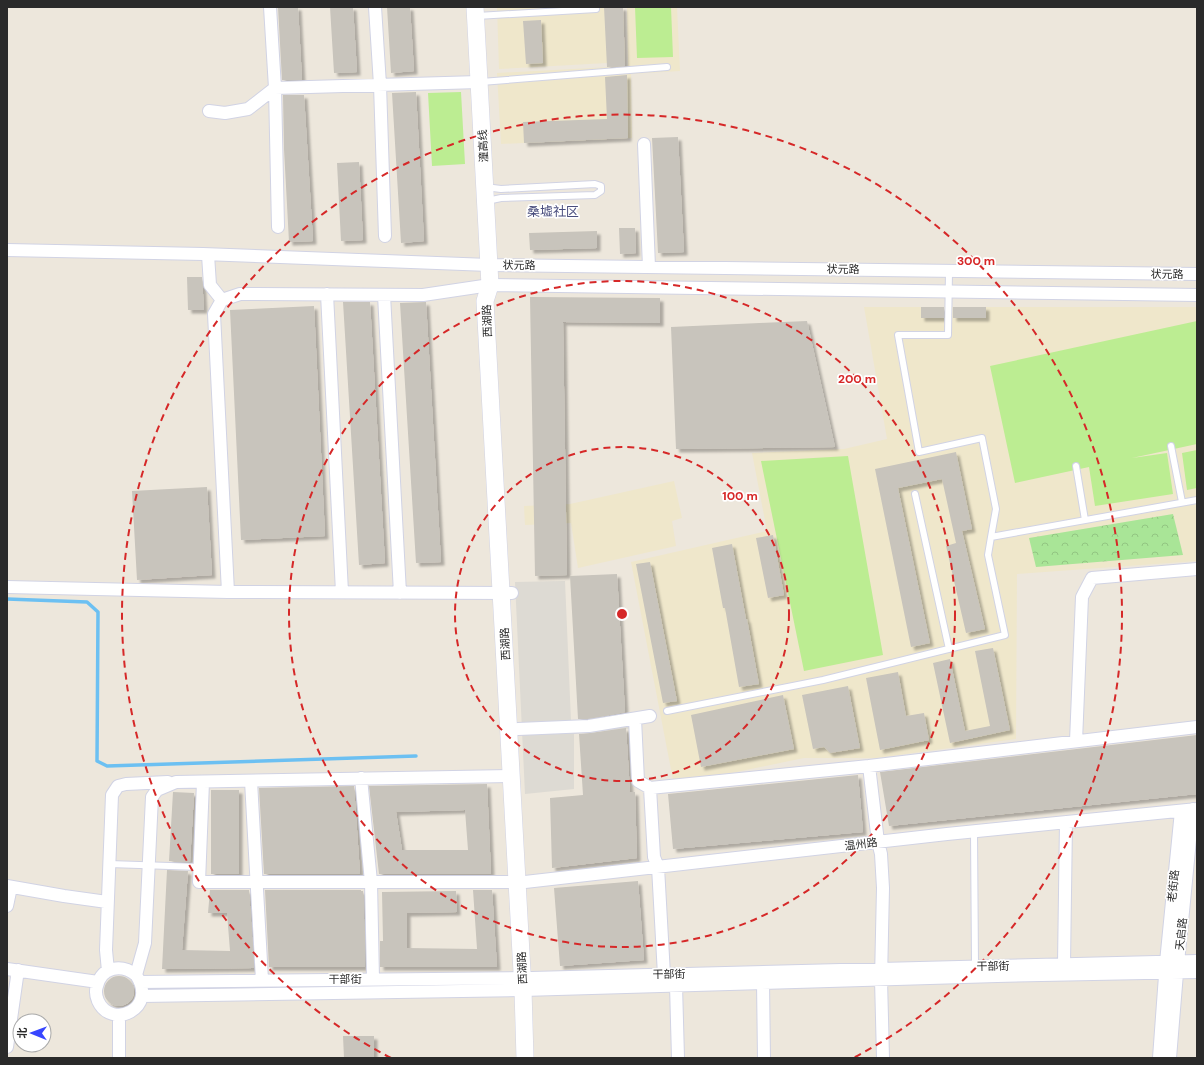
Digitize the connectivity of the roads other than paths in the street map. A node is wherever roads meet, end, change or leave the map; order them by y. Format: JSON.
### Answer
{"nodes":[{"id":1,"x":270,"y":7,"type":"edge"},
{"id":2,"x":375,"y":7,"type":"edge"},
{"id":3,"x":596,"y":9,"type":"dead end"},
{"id":4,"x":475,"y":12,"type":"edge"},
{"id":5,"x":667,"y":67,"type":"dead end"},
{"id":6,"x":479,"y":82,"type":"junction"},
{"id":7,"x":380,"y":85,"type":"junction"},
{"id":8,"x":275,"y":88,"type":"junction"},
{"id":9,"x":209,"y":111,"type":"dead end"},
{"id":10,"x":644,"y":144,"type":"dead end"},
{"id":11,"x":485,"y":194,"type":"junction"},
{"id":12,"x":278,"y":227,"type":"dead end"},
{"id":13,"x":385,"y":236,"type":"dead end"},
{"id":14,"x":7,"y":250,"type":"edge"},
{"id":15,"x":208,"y":255,"type":"junction"},
{"id":16,"x":489,"y":265,"type":"junction"},
{"id":17,"x":649,"y":267,"type":"junction"},
{"id":18,"x":949,"y":271,"type":"junction"},
{"id":19,"x":1197,"y":274,"type":"edge"},
{"id":20,"x":490,"y":285,"type":"junction"},
{"id":21,"x":948,"y":292,"type":"junction"},
{"id":22,"x":327,"y":294,"type":"junction"},
{"id":23,"x":384,"y":295,"type":"junction"},
{"id":24,"x":1197,"y":295,"type":"edge"},
{"id":25,"x":222,"y":300,"type":"junction"},
{"id":26,"x":1171,"y":446,"type":"dead end"},
{"id":27,"x":1076,"y":466,"type":"dead end"},
{"id":28,"x":915,"y":494,"type":"dead end"},
{"id":29,"x":1197,"y":500,"type":"edge"},
{"id":30,"x":1182,"y":502,"type":"junction"},
{"id":31,"x":1085,"y":520,"type":"junction"},
{"id":32,"x":991,"y":537,"type":"junction"},
{"id":33,"x":1197,"y":569,"type":"edge"},
{"id":34,"x":7,"y":587,"type":"edge"},
{"id":35,"x":228,"y":592,"type":"junction"},
{"id":36,"x":342,"y":592,"type":"junction"},
{"id":37,"x":507,"y":593,"type":"junction"},
{"id":38,"x":400,"y":594,"type":"junction"},
{"id":39,"x":949,"y":649,"type":"junction"},
{"id":40,"x":667,"y":711,"type":"dead end"},
{"id":41,"x":650,"y":716,"type":"dead end"},
{"id":42,"x":635,"y":719,"type":"junction"},
{"id":43,"x":1197,"y":727,"type":"edge"},
{"id":44,"x":518,"y":729,"type":"junction"},
{"id":45,"x":1076,"y":742,"type":"junction"},
{"id":46,"x":869,"y":766,"type":"junction"},
{"id":47,"x":512,"y":776,"type":"junction"},
{"id":48,"x":361,"y":778,"type":"junction"},
{"id":49,"x":251,"y":781,"type":"junction"},
{"id":50,"x":176,"y":782,"type":"junction"},
{"id":51,"x":204,"y":782,"type":"junction"},
{"id":52,"x":650,"y":788,"type":"junction"},
{"id":53,"x":1190,"y":810,"type":"edge"},
{"id":54,"x":1066,"y":822,"type":"junction"},
{"id":55,"x":974,"y":831,"type":"junction"},
{"id":56,"x":878,"y":842,"type":"junction"},
{"id":57,"x":109,"y":864,"type":"junction"},
{"id":58,"x":149,"y":865,"type":"junction"},
{"id":59,"x":200,"y":867,"type":"junction"},
{"id":60,"x":658,"y":867,"type":"junction"},
{"id":61,"x":256,"y":882,"type":"junction"},
{"id":62,"x":371,"y":882,"type":"junction"},
{"id":63,"x":522,"y":882,"type":"junction"},
{"id":64,"x":9,"y":886,"type":"edge"},
{"id":65,"x":107,"y":902,"type":"junction"},
{"id":66,"x":7,"y":906,"type":"edge"},
{"id":67,"x":1197,"y":961,"type":"edge"},
{"id":68,"x":1064,"y":964,"type":"junction"},
{"id":69,"x":976,"y":966,"type":"junction"},
{"id":70,"x":1171,"y":967,"type":"junction"},
{"id":71,"x":13,"y":969,"type":"edge"},
{"id":72,"x":108,"y":971,"type":"junction"},
{"id":73,"x":1197,"y":972,"type":"edge"},
{"id":74,"x":881,"y":974,"type":"junction"},
{"id":75,"x":664,"y":975,"type":"junction"},
{"id":76,"x":138,"y":978,"type":"junction"},
{"id":77,"x":373,"y":979,"type":"junction"},
{"id":78,"x":262,"y":980,"type":"junction"},
{"id":79,"x":98,"y":982,"type":"junction"},
{"id":80,"x":763,"y":982,"type":"junction"},
{"id":81,"x":527,"y":984,"type":"junction"},
{"id":82,"x":676,"y":985,"type":"junction"},
{"id":83,"x":142,"y":996,"type":"junction"},
{"id":84,"x":119,"y":1015,"type":"junction"},
{"id":85,"x":7,"y":1046,"type":"edge"},
{"id":86,"x":119,"y":1058,"type":"edge"},
{"id":87,"x":525,"y":1058,"type":"edge"},
{"id":88,"x":535,"y":1058,"type":"edge"},
{"id":89,"x":678,"y":1058,"type":"edge"},
{"id":90,"x":764,"y":1058,"type":"edge"},
{"id":91,"x":883,"y":1058,"type":"edge"},
{"id":92,"x":1159,"y":1058,"type":"edge"},
{"id":93,"x":1170,"y":1058,"type":"edge"}],
"edges":[{"from":1,"to":8,"type":"street"},
{"from":2,"to":7,"type":"street"},
{"from":3,"to":4,"type":"lane"},
{"from":4,"to":6,"type":"main road","name":"潼高线"},
{"from":5,"to":6,"type":"lane"},
{"from":6,"to":7,"type":"street"},
{"from":6,"to":11,"type":"main road","name":"潼高线"},
{"from":7,"to":8,"type":"street"},
{"from":7,"to":13,"type":"street"},
{"from":8,"to":9,"type":"street"},
{"from":8,"to":12,"type":"street"},
{"from":10,"to":17,"type":"street"},
{"from":11,"to":11,"type":"lane"},
{"from":11,"to":16,"type":"main road","name":"潼高线"},
{"from":14,"to":15,"type":"street","name":"状元路"},
{"from":15,"to":16,"type":"street","name":"状元路"},
{"from":15,"to":25,"type":"street"},
{"from":16,"to":17,"type":"street","name":"状元路"},
{"from":16,"to":20,"type":"main road","name":"潼高线"},
{"from":17,"to":18,"type":"street","name":"状元路"},
{"from":18,"to":19,"type":"street","name":"状元路"},
{"from":18,"to":21,"type":"lane"},
{"from":20,"to":21,"type":"street","name":"状元路"},
{"from":20,"to":23,"type":"street","name":"状元路"},
{"from":20,"to":37,"type":"main road","name":"西湖路"},
{"from":21,"to":24,"type":"street","name":"状元路"},
{"from":21,"to":32,"type":"lane"},
{"from":22,"to":23,"type":"street","name":"状元路"},
{"from":22,"to":25,"type":"street","name":"状元路"},
{"from":22,"to":36,"type":"street"},
{"from":23,"to":38,"type":"street"},
{"from":25,"to":35,"type":"street"},
{"from":26,"to":30,"type":"lane"},
{"from":27,"to":31,"type":"lane"},
{"from":28,"to":39,"type":"lane"},
{"from":29,"to":30,"type":"lane"},
{"from":30,"to":31,"type":"lane"},
{"from":31,"to":32,"type":"lane"},
{"from":32,"to":39,"type":"lane"},
{"from":33,"to":45,"type":"street"},
{"from":34,"to":35,"type":"street"},
{"from":35,"to":36,"type":"street"},
{"from":36,"to":38,"type":"street"},
{"from":37,"to":38,"type":"street"},
{"from":37,"to":44,"type":"main road","name":"西湖路"},
{"from":37,"to":47,"type":"main road","name":"西湖路"},
{"from":39,"to":40,"type":"lane"},
{"from":41,"to":42,"type":"street"},
{"from":42,"to":44,"type":"street"},
{"from":42,"to":52,"type":"street"},
{"from":43,"to":45,"type":"street"},
{"from":44,"to":63,"type":"main road","name":"西湖路"},
{"from":45,"to":46,"type":"street"},
{"from":46,"to":52,"type":"street"},
{"from":46,"to":56,"type":"street"},
{"from":47,"to":48,"type":"street"},
{"from":47,"to":63,"type":"main road","name":"西湖路"},
{"from":48,"to":49,"type":"street"},
{"from":48,"to":62,"type":"street"},
{"from":49,"to":51,"type":"street"},
{"from":49,"to":61,"type":"street"},
{"from":50,"to":51,"type":"street"},
{"from":50,"to":57,"type":"street"},
{"from":50,"to":58,"type":"street"},
{"from":51,"to":59,"type":"street"},
{"from":52,"to":60,"type":"street"},
{"from":53,"to":54,"type":"street","name":"温州路"},
{"from":53,"to":70,"type":"street","name":"天启路"},
{"from":54,"to":55,"type":"street","name":"温州路"},
{"from":54,"to":68,"type":"street"},
{"from":55,"to":56,"type":"street","name":"温州路"},
{"from":55,"to":69,"type":"lane"},
{"from":56,"to":60,"type":"street","name":"温州路"},
{"from":56,"to":74,"type":"street"},
{"from":57,"to":58,"type":"lane"},
{"from":57,"to":65,"type":"street"},
{"from":58,"to":59,"type":"lane"},
{"from":58,"to":76,"type":"street"},
{"from":59,"to":61,"type":"street","name":"温州路"},
{"from":60,"to":63,"type":"street","name":"温州路"},
{"from":60,"to":75,"type":"street"},
{"from":61,"to":62,"type":"street","name":"温州路"},
{"from":61,"to":78,"type":"street"},
{"from":62,"to":63,"type":"street","name":"温州路"},
{"from":62,"to":77,"type":"street"},
{"from":63,"to":81,"type":"main road","name":"西湖路"},
{"from":64,"to":65,"type":"street"},
{"from":64,"to":66,"type":"street"},
{"from":65,"to":72,"type":"street"},
{"from":67,"to":70,"type":"street","name":"干部街"},
{"from":68,"to":69,"type":"street","name":"干部街"},
{"from":68,"to":70,"type":"street","name":"干部街"},
{"from":69,"to":74,"type":"street","name":"干部街"},
{"from":70,"to":73,"type":"street","name":"干部街"},
{"from":70,"to":74,"type":"street","name":"干部街"},
{"from":70,"to":92,"type":"street"},
{"from":70,"to":93,"type":"street","name":"天启路"},
{"from":71,"to":79,"type":"street"},
{"from":71,"to":85,"type":"street"},
{"from":72,"to":76,"type":"street"},
{"from":72,"to":79,"type":"street"},
{"from":74,"to":75,"type":"street","name":"干部街"},
{"from":74,"to":80,"type":"street","name":"干部街"},
{"from":74,"to":91,"type":"street"},
{"from":75,"to":81,"type":"street","name":"干部街"},
{"from":75,"to":82,"type":"street"},
{"from":76,"to":78,"type":"street","name":"干部街"},
{"from":76,"to":83,"type":"street"},
{"from":77,"to":78,"type":"street","name":"干部街"},
{"from":77,"to":81,"type":"street","name":"干部街"},
{"from":79,"to":84,"type":"street"},
{"from":80,"to":82,"type":"street","name":"干部街"},
{"from":80,"to":90,"type":"street"},
{"from":81,"to":82,"type":"street","name":"干部街"},
{"from":81,"to":83,"type":"street","name":"干部街"},
{"from":81,"to":87,"type":"main road","name":"西湖路"},
{"from":81,"to":88,"type":"main road","name":"西湖路"},
{"from":82,"to":89,"type":"street"},
{"from":83,"to":84,"type":"street"},
{"from":84,"to":86,"type":"street"}]}
